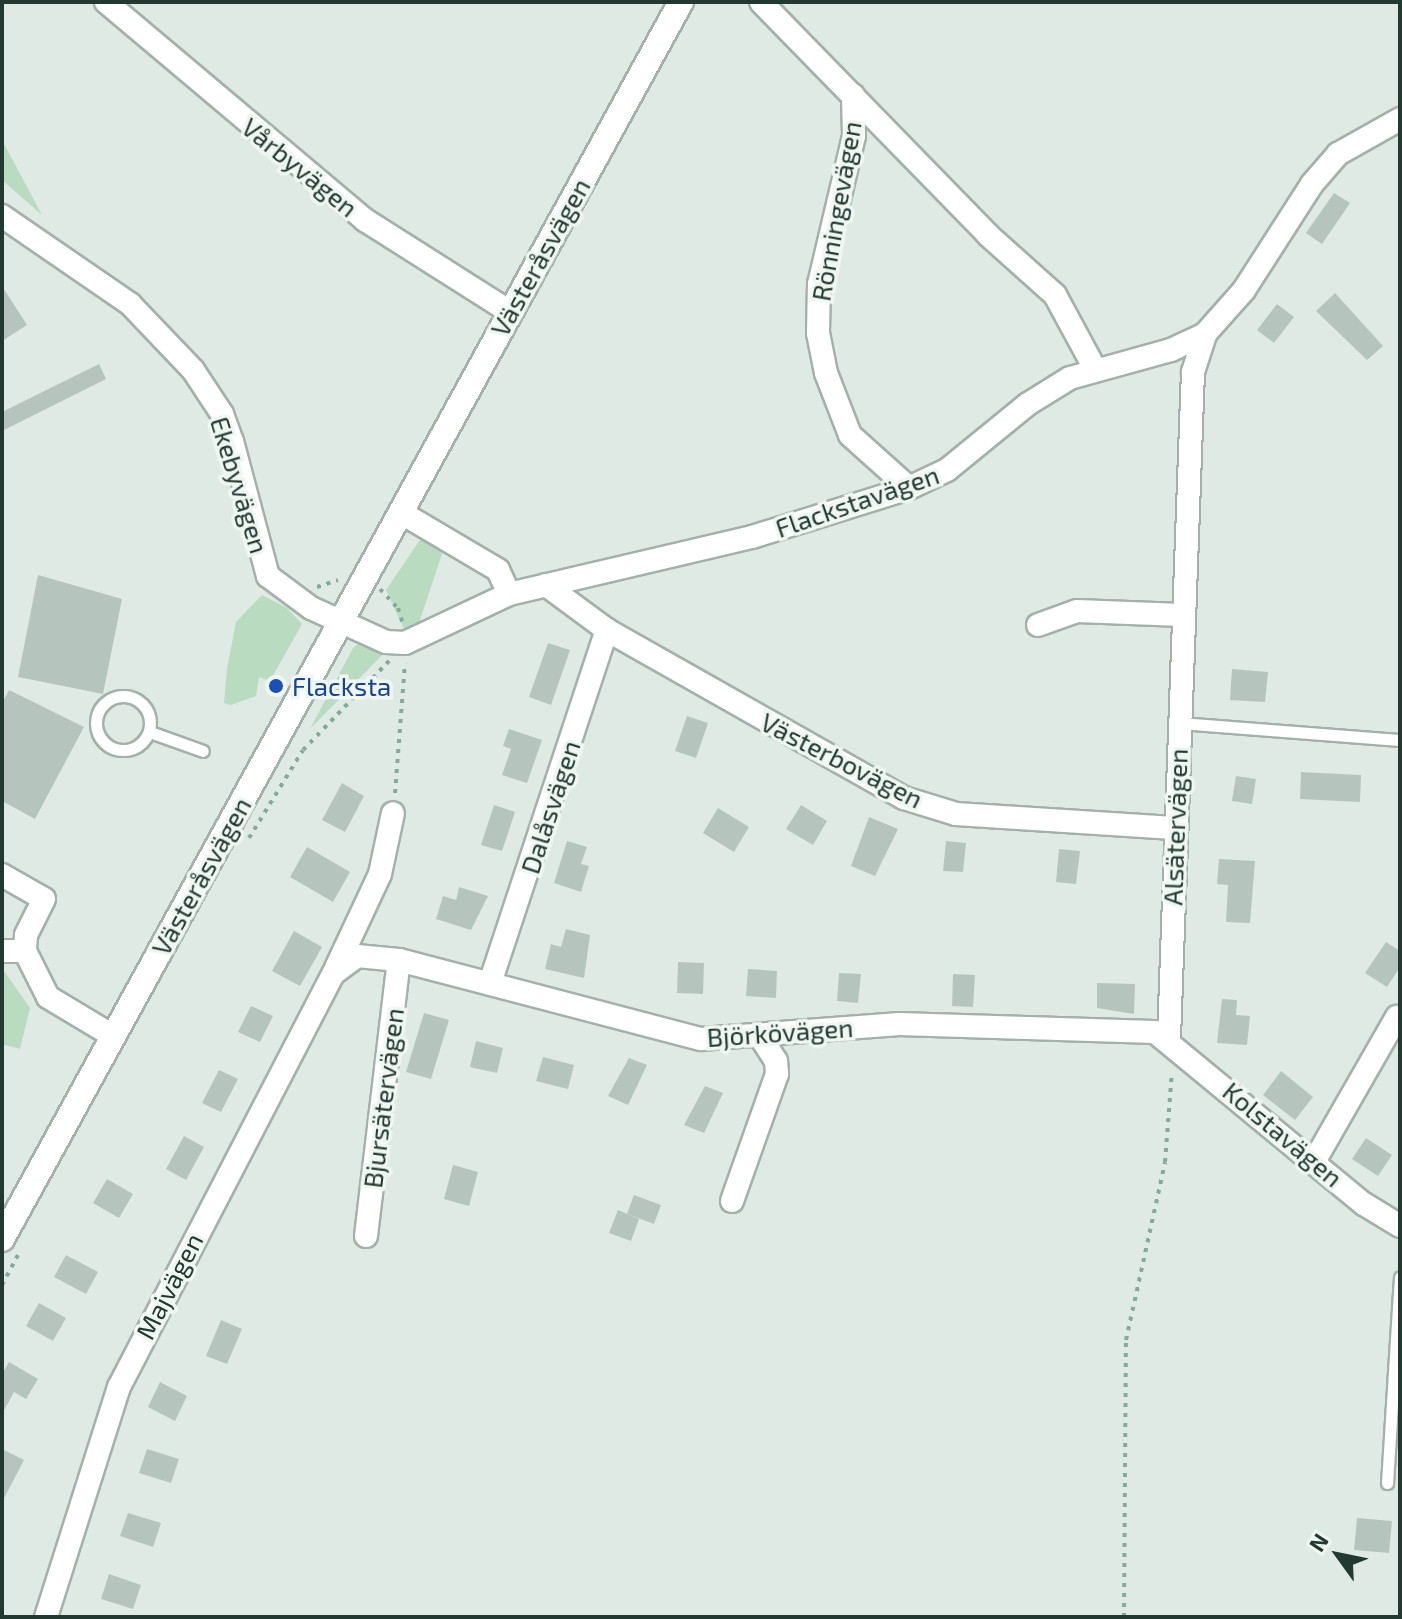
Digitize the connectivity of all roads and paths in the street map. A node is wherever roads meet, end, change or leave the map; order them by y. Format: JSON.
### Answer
{"nodes":[{"id":1,"x":106,"y":2,"type":"edge"},
{"id":2,"x":681,"y":2,"type":"edge"},
{"id":3,"x":761,"y":2,"type":"edge"},
{"id":4,"x":853,"y":95,"type":"junction"},
{"id":5,"x":1400,"y":119,"type":"edge"},
{"id":6,"x":2,"y":216,"type":"edge"},
{"id":7,"x":510,"y":312,"type":"junction"},
{"id":8,"x":1205,"y":334,"type":"junction"},
{"id":9,"x":1095,"y":369,"type":"junction"},
{"id":10,"x":909,"y":488,"type":"junction"},
{"id":11,"x":400,"y":512,"type":"junction"},
{"id":12,"x":363,"y":580,"type":"junction"},
{"id":13,"x":303,"y":583,"type":"dead end"},
{"id":14,"x":546,"y":585,"type":"junction"},
{"id":15,"x":509,"y":594,"type":"junction"},
{"id":16,"x":1182,"y":615,"type":"junction"},
{"id":17,"x":341,"y":620,"type":"junction"},
{"id":18,"x":1038,"y":625,"type":"dead end"},
{"id":19,"x":607,"y":630,"type":"junction"},
{"id":20,"x":398,"y":647,"type":"junction"},
{"id":21,"x":1178,"y":723,"type":"junction"},
{"id":22,"x":150,"y":732,"type":"junction"},
{"id":23,"x":1400,"y":740,"type":"edge"},
{"id":24,"x":203,"y":751,"type":"dead end"},
{"id":25,"x":393,"y":813,"type":"joint"},
{"id":26,"x":1174,"y":828,"type":"junction"},
{"id":27,"x":247,"y":843,"type":"dead end"},
{"id":28,"x":2,"y":875,"type":"edge"},
{"id":29,"x":13,"y":951,"type":"edge"},
{"id":30,"x":399,"y":960,"type":"junction"},
{"id":31,"x":334,"y":973,"type":"junction"},
{"id":32,"x":490,"y":983,"type":"junction"},
{"id":33,"x":1397,"y":1017,"type":"dead end"},
{"id":34,"x":113,"y":1036,"type":"junction"},
{"id":35,"x":760,"y":1036,"type":"junction"},
{"id":36,"x":1169,"y":1038,"type":"junction"},
{"id":37,"x":1315,"y":1160,"type":"junction"},
{"id":38,"x":732,"y":1201,"type":"dead end"},
{"id":39,"x":1400,"y":1226,"type":"edge"},
{"id":40,"x":366,"y":1236,"type":"dead end"},
{"id":41,"x":14,"y":1241,"type":"edge"},
{"id":42,"x":1400,"y":1277,"type":"edge"},
{"id":43,"x":2,"y":1285,"type":"edge"},
{"id":44,"x":1387,"y":1483,"type":"dead end"},
{"id":45,"x":46,"y":1617,"type":"edge"},
{"id":46,"x":1124,"y":1617,"type":"edge"}],
"edges":[{"from":1,"to":7,"type":"street","name":"Vårbyvägen"},
{"from":2,"to":7,"type":"street","name":"Västeråsvägen"},
{"from":3,"to":4,"type":"street","name":"Rönningevägen"},
{"from":4,"to":9,"type":"street","name":"Rönningevägen"},
{"from":4,"to":10,"type":"street","name":"Rönningevägen"},
{"from":5,"to":8,"type":"street","name":"Flackstavägen"},
{"from":6,"to":17,"type":"street","name":"Ekebyvägen"},
{"from":7,"to":11,"type":"street","name":"Västeråsvägen"},
{"from":8,"to":9,"type":"street","name":"Flackstavägen"},
{"from":8,"to":16,"type":"street","name":"Alsätervägen"},
{"from":9,"to":10,"type":"street","name":"Flackstavägen"},
{"from":10,"to":14,"type":"street","name":"Flackstavägen"},
{"from":11,"to":12,"type":"street","name":"Västeråsvägen"},
{"from":11,"to":15,"type":"street"},
{"from":12,"to":13,"type":"path"},
{"from":12,"to":17,"type":"street","name":"Västeråsvägen"},
{"from":12,"to":20,"type":"path"},
{"from":14,"to":15,"type":"street","name":"Flackstavägen"},
{"from":14,"to":19,"type":"street","name":"Västerbovägen"},
{"from":15,"to":20,"type":"street","name":"Flackstavägen"},
{"from":16,"to":18,"type":"street"},
{"from":16,"to":21,"type":"street","name":"Alsätervägen"},
{"from":17,"to":20,"type":"street"},
{"from":17,"to":34,"type":"street","name":"Västeråsvägen"},
{"from":19,"to":26,"type":"street","name":"Västerbovägen"},
{"from":19,"to":32,"type":"street","name":"Dalåsvägen"},
{"from":20,"to":25,"type":"path"},
{"from":20,"to":27,"type":"path"},
{"from":21,"to":23,"type":"lane"},
{"from":21,"to":26,"type":"street","name":"Alsätervägen"},
{"from":22,"to":22,"type":"lane"},
{"from":22,"to":24,"type":"lane"},
{"from":25,"to":31,"type":"street","name":"Majvägen"},
{"from":26,"to":36,"type":"street","name":"Alsätervägen"},
{"from":28,"to":29,"type":"street"},
{"from":29,"to":34,"type":"street"},
{"from":30,"to":31,"type":"street"},
{"from":30,"to":32,"type":"street","name":"Björkövägen"},
{"from":30,"to":40,"type":"street","name":"Bjursätervägen"},
{"from":31,"to":45,"type":"street","name":"Majvägen"},
{"from":32,"to":35,"type":"street","name":"Björkövägen"},
{"from":33,"to":37,"type":"street"},
{"from":34,"to":41,"type":"street","name":"Västeråsvägen"},
{"from":35,"to":36,"type":"street","name":"Björkövägen"},
{"from":35,"to":38,"type":"street"},
{"from":36,"to":37,"type":"street","name":"Kolstavägen"},
{"from":36,"to":46,"type":"path"},
{"from":37,"to":39,"type":"street","name":"Kolstavägen"},
{"from":41,"to":43,"type":"path"},
{"from":42,"to":44,"type":"lane"}]}
